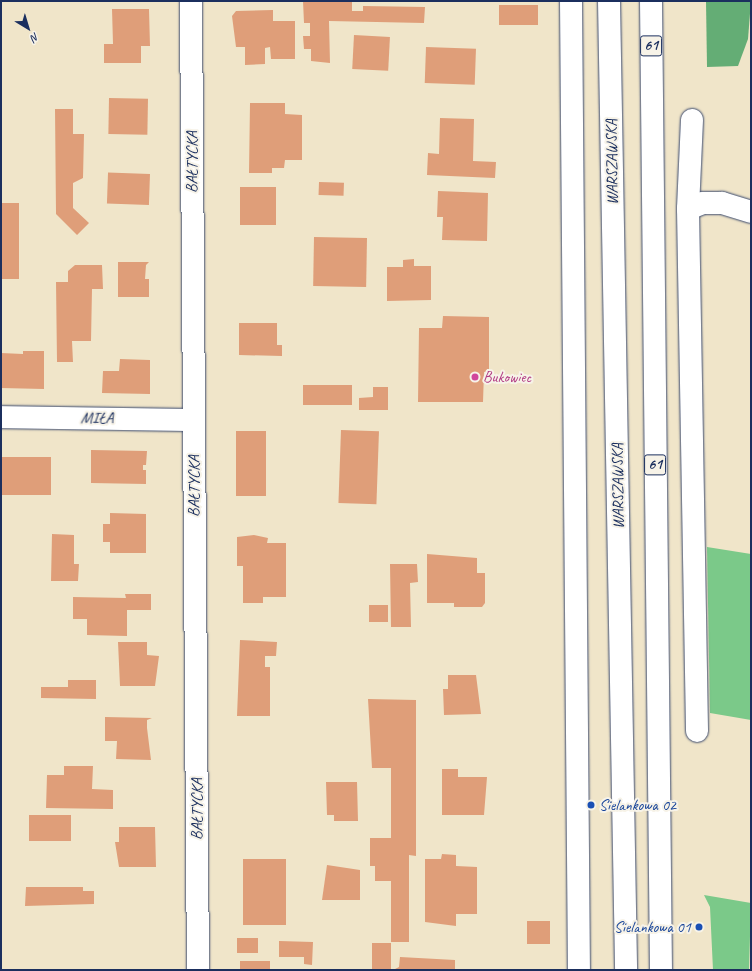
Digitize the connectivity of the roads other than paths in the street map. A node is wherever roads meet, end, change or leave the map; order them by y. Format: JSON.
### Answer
{"nodes":[{"id":1,"x":191,"y":1,"type":"edge"},
{"id":2,"x":571,"y":1,"type":"edge"},
{"id":3,"x":610,"y":1,"type":"edge"},
{"id":4,"x":651,"y":1,"type":"edge"},
{"id":5,"x":692,"y":120,"type":"dead end"},
{"id":6,"x":688,"y":209,"type":"junction"},
{"id":7,"x":751,"y":212,"type":"edge"},
{"id":8,"x":1,"y":417,"type":"edge"},
{"id":9,"x":194,"y":420,"type":"junction"},
{"id":10,"x":697,"y":731,"type":"dead end"},
{"id":11,"x":198,"y":970,"type":"edge"},
{"id":12,"x":579,"y":970,"type":"edge"},
{"id":13,"x":626,"y":970,"type":"edge"},
{"id":14,"x":661,"y":970,"type":"edge"}],
"edges":[{"from":1,"to":9,"type":"street","name":"BAŁTYCKA"},
{"from":2,"to":12,"type":"street"},
{"from":3,"to":13,"type":"street","name":"WARSZAWSKA"},
{"from":4,"to":14,"type":"street","number":"61"},
{"from":5,"to":6,"type":"street"},
{"from":6,"to":7,"type":"street"},
{"from":6,"to":10,"type":"street"},
{"from":8,"to":9,"type":"street","name":"MIŁA"},
{"from":9,"to":11,"type":"street","name":"BAŁTYCKA"}]}
